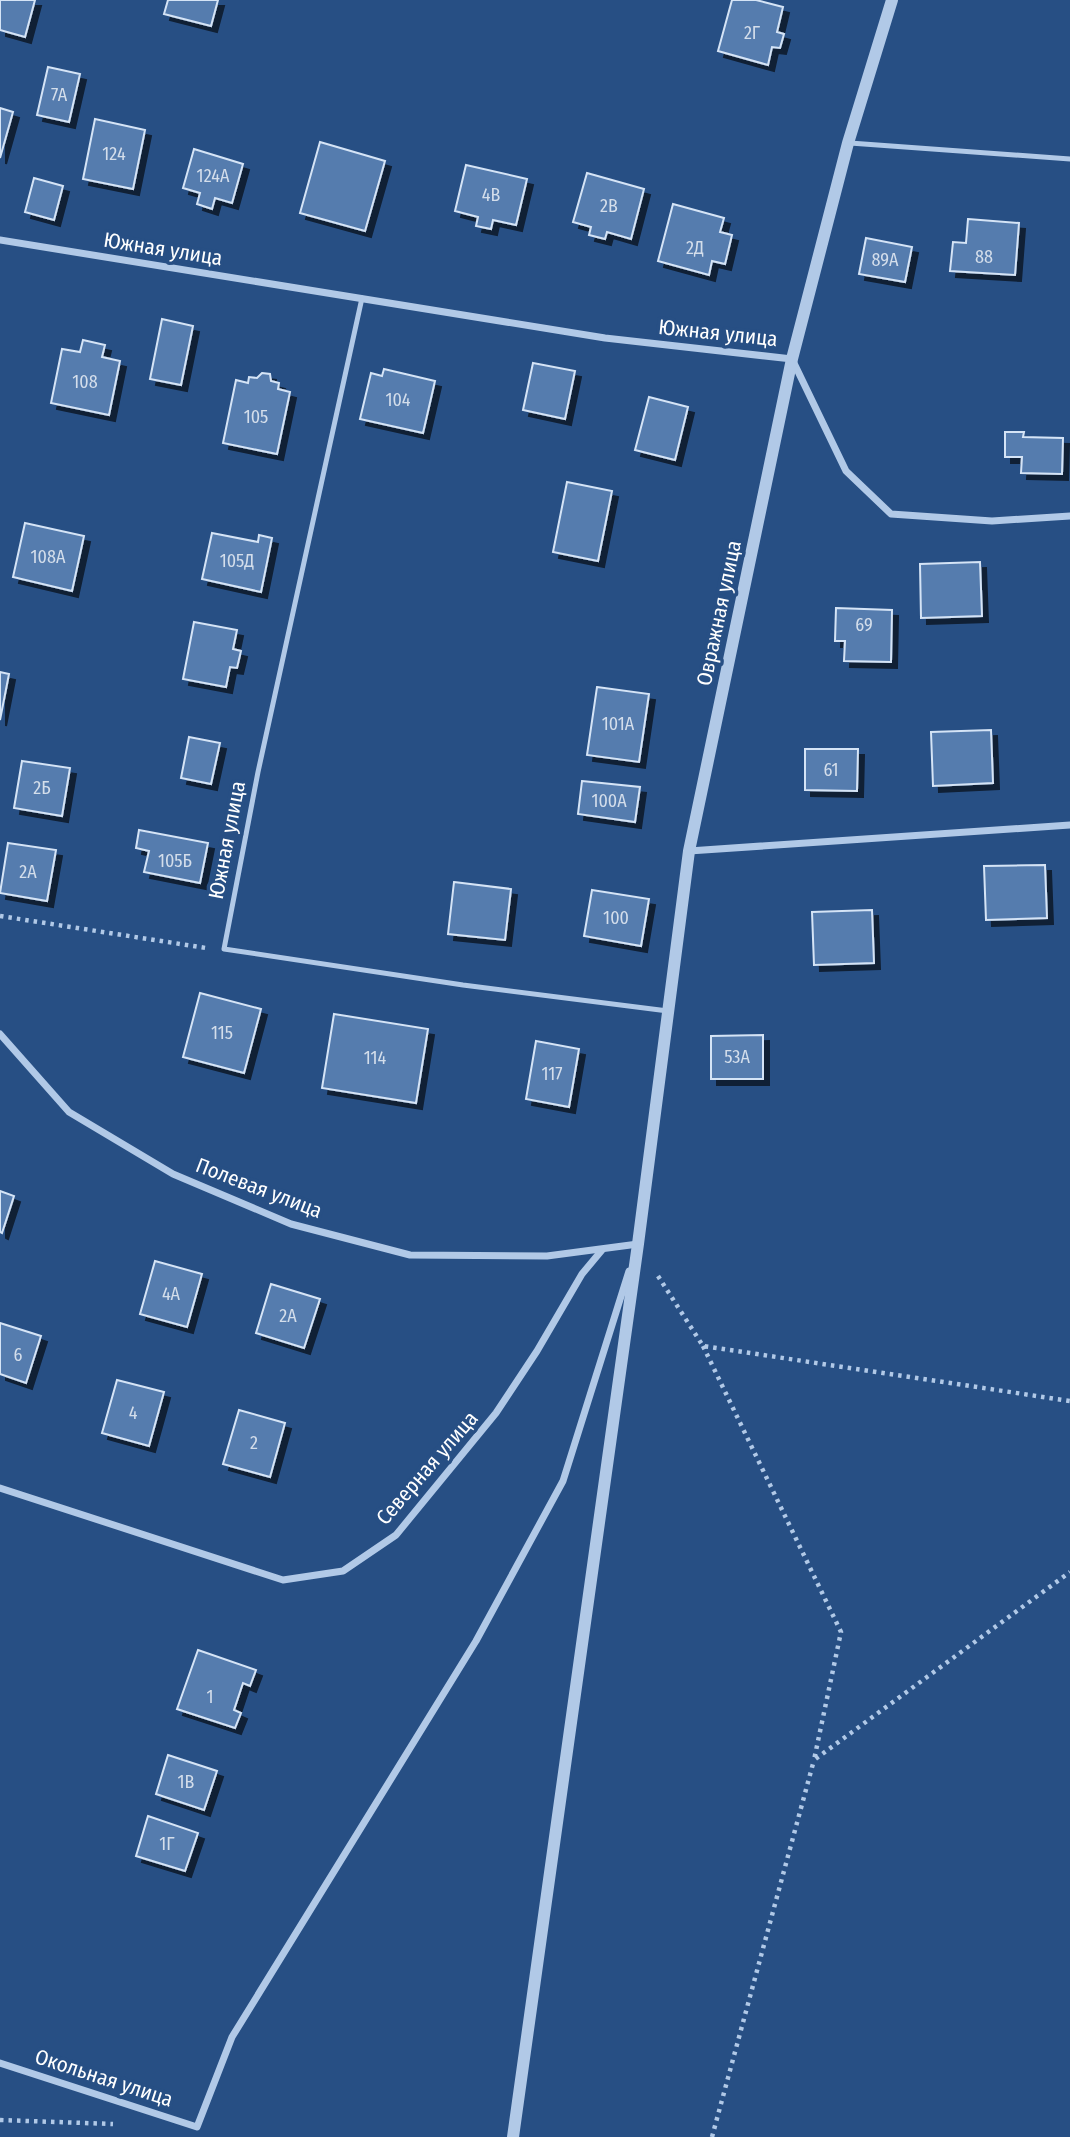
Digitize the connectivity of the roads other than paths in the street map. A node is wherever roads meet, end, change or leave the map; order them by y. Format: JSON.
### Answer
{"nodes":[{"id":1,"x":892,"y":0,"type":"edge"},
{"id":2,"x":848,"y":143,"type":"junction"},
{"id":3,"x":1070,"y":159,"type":"edge"},
{"id":4,"x":0,"y":240,"type":"edge"},
{"id":5,"x":362,"y":298,"type":"junction"},
{"id":6,"x":792,"y":359,"type":"junction"},
{"id":7,"x":1070,"y":516,"type":"edge"},
{"id":8,"x":1070,"y":825,"type":"edge"},
{"id":9,"x":689,"y":851,"type":"junction"},
{"id":10,"x":668,"y":1011,"type":"junction"},
{"id":11,"x":0,"y":1034,"type":"edge"},
{"id":12,"x":638,"y":1244,"type":"junction"},
{"id":13,"x":603,"y":1249,"type":"junction"},
{"id":14,"x":0,"y":1488,"type":"edge"},
{"id":15,"x":0,"y":2063,"type":"edge"},
{"id":16,"x":513,"y":2137,"type":"edge"}],
"edges":[{"from":1,"to":2,"type":"street","name":"Овражная улица"},
{"from":2,"to":3,"type":"lane"},
{"from":2,"to":6,"type":"street","name":"Овражная улица"},
{"from":4,"to":5,"type":"street","name":"Южная улица"},
{"from":5,"to":6,"type":"street","name":"Южная улица"},
{"from":5,"to":10,"type":"lane","name":"Южная улица"},
{"from":6,"to":7,"type":"street","name":"Южная улица"},
{"from":6,"to":9,"type":"street","name":"Овражная улица"},
{"from":8,"to":9,"type":"street"},
{"from":9,"to":10,"type":"street","name":"Овражная улица"},
{"from":10,"to":12,"type":"street","name":"Овражная улица"},
{"from":11,"to":13,"type":"street","name":"Полевая улица"},
{"from":12,"to":13,"type":"street","name":"Полевая улица"},
{"from":12,"to":15,"type":"street","name":"Окольная улица"},
{"from":12,"to":16,"type":"street","name":"Овражная улица"},
{"from":13,"to":14,"type":"street","name":"Северная улица"}]}
